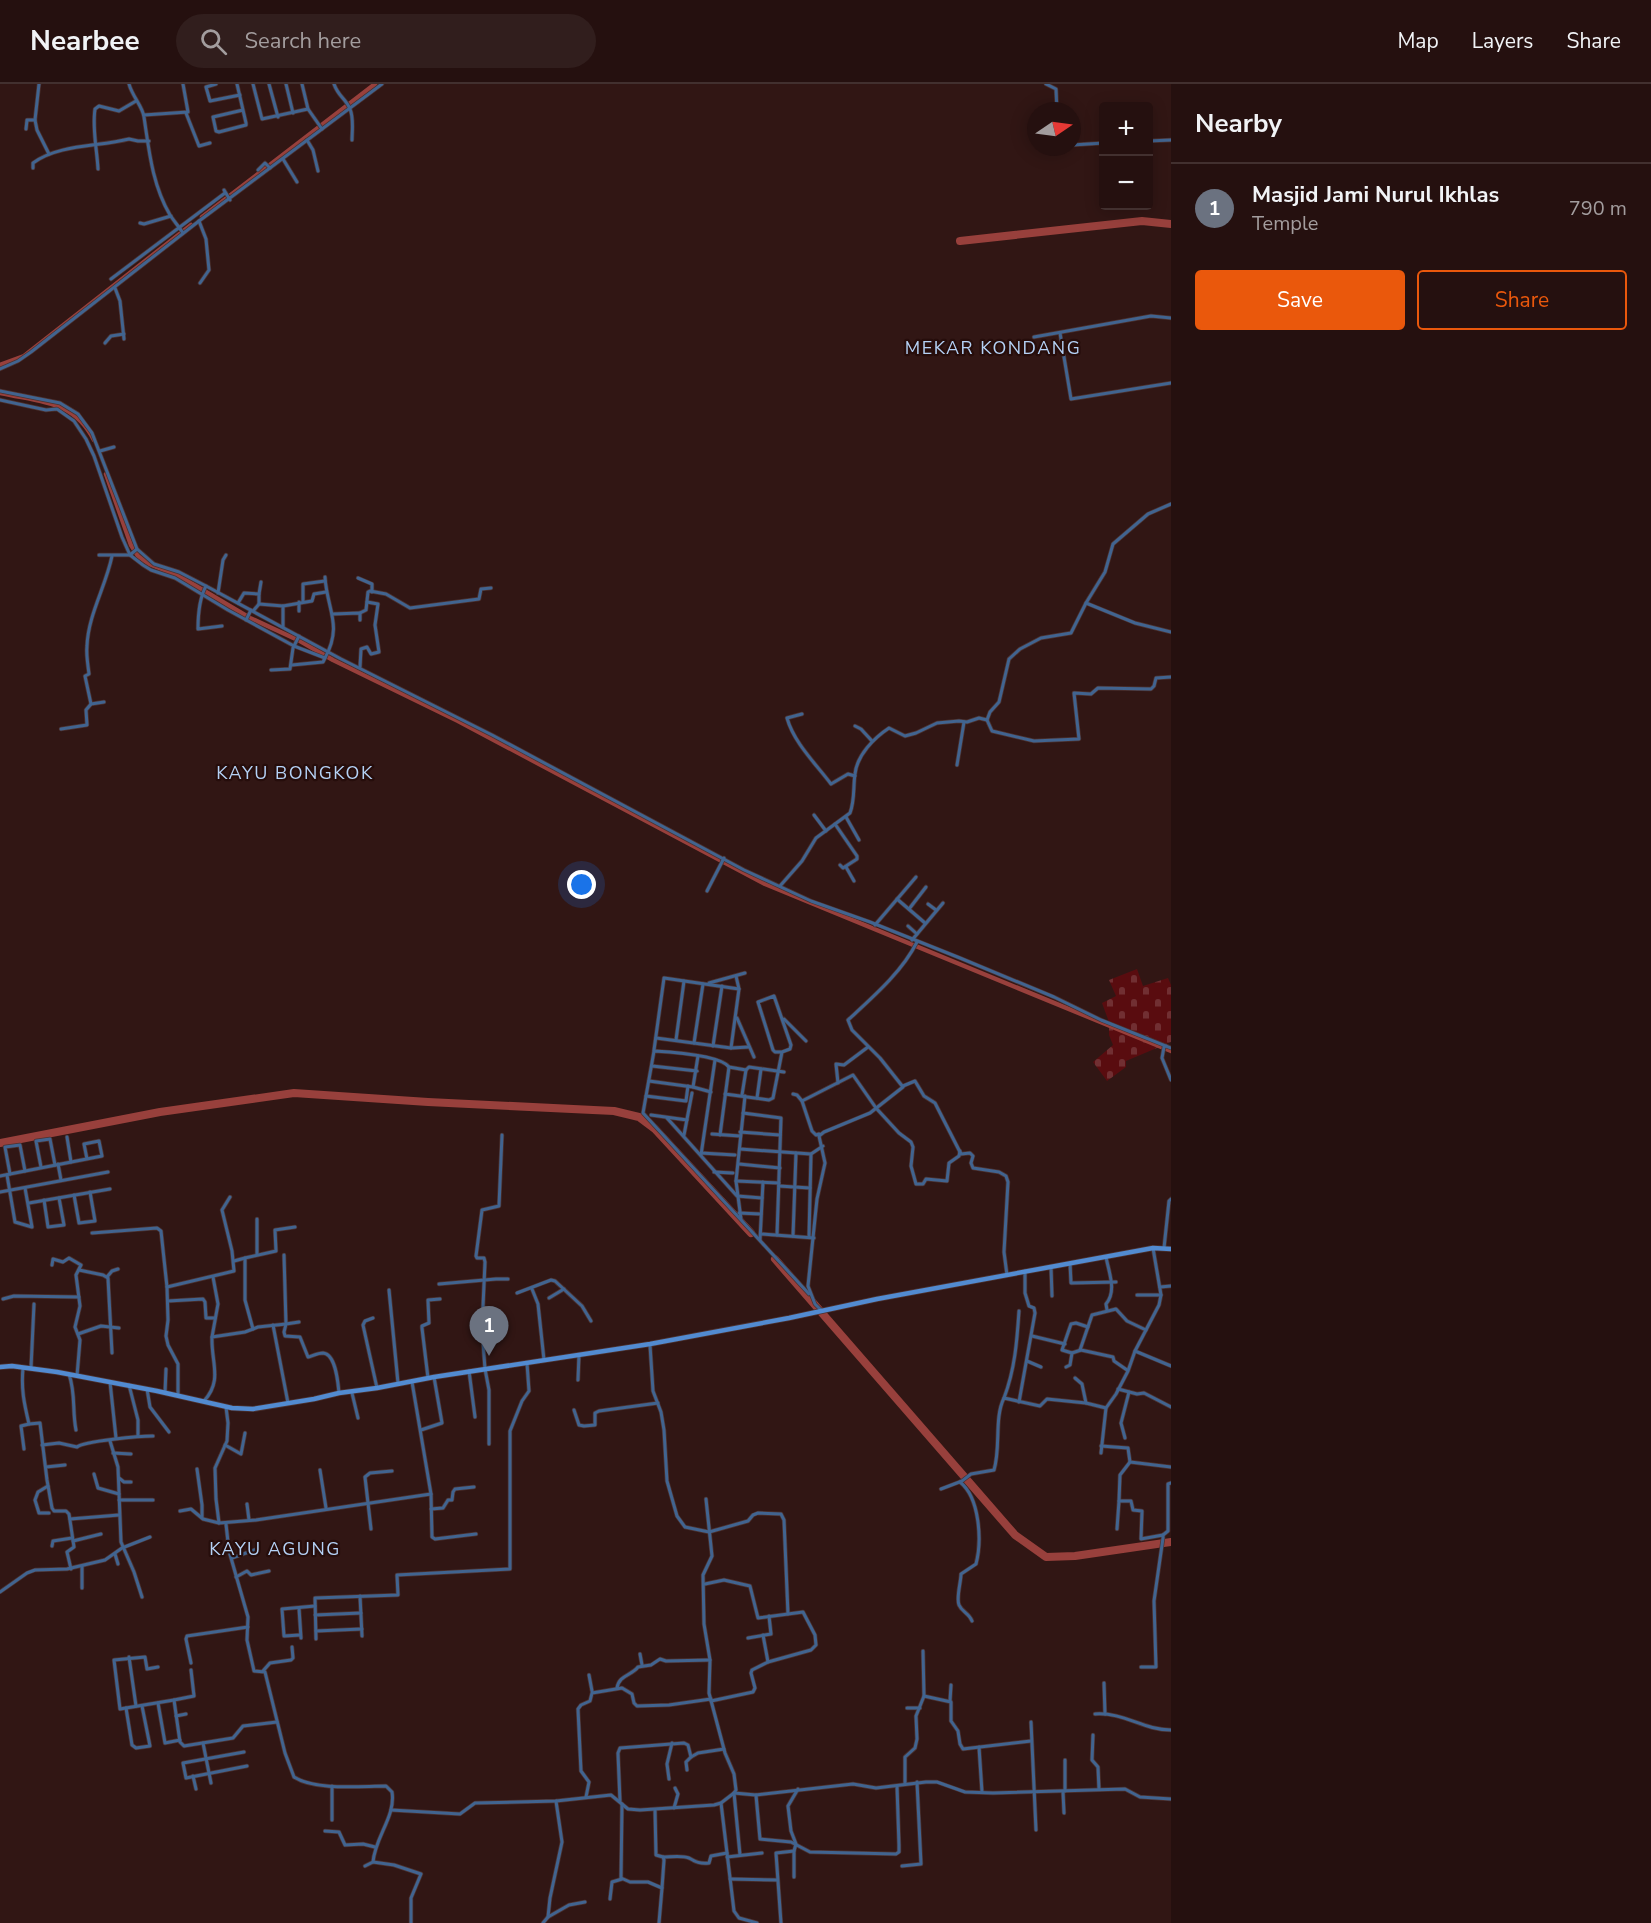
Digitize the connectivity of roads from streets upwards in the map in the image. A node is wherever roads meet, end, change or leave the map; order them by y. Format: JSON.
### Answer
{"nodes":[{"id":1,"x":39,"y":84,"type":"edge"},
{"id":2,"x":129,"y":84,"type":"edge"},
{"id":3,"x":183,"y":84,"type":"edge"},
{"id":4,"x":216,"y":84,"type":"edge"},
{"id":5,"x":237,"y":84,"type":"edge"},
{"id":6,"x":253,"y":84,"type":"edge"},
{"id":7,"x":269,"y":84,"type":"edge"},
{"id":8,"x":286,"y":84,"type":"edge"},
{"id":9,"x":302,"y":84,"type":"edge"},
{"id":10,"x":334,"y":84,"type":"edge"},
{"id":11,"x":382,"y":84,"type":"edge"},
{"id":12,"x":1046,"y":84,"type":"edge"},
{"id":13,"x":240,"y":95,"type":"junction"},
{"id":14,"x":136,"y":101,"type":"junction"},
{"id":15,"x":1057,"y":102,"type":"edge"},
{"id":16,"x":349,"y":107,"type":"junction"},
{"id":17,"x":308,"y":109,"type":"junction"},
{"id":18,"x":243,"y":110,"type":"junction"},
{"id":19,"x":186,"y":113,"type":"junction"},
{"id":20,"x":293,"y":113,"type":"junction"},
{"id":21,"x":144,"y":115,"type":"junction"},
{"id":22,"x":278,"y":117,"type":"junction"},
{"id":23,"x":35,"y":120,"type":"junction"},
{"id":24,"x":322,"y":128,"type":"junction"},
{"id":25,"x":26,"y":129,"type":"dead end"},
{"id":26,"x":307,"y":140,"type":"junction"},
{"id":27,"x":1171,"y":140,"type":"edge"},
{"id":28,"x":149,"y":141,"type":"junction"},
{"id":29,"x":352,"y":141,"type":"dead end"},
{"id":30,"x":1153,"y":141,"type":"edge"},
{"id":31,"x":210,"y":143,"type":"dead end"},
{"id":32,"x":1099,"y":143,"type":"edge"},
{"id":33,"x":1081,"y":144,"type":"edge"},
{"id":34,"x":97,"y":145,"type":"junction"},
{"id":35,"x":49,"y":155,"type":"junction"},
{"id":36,"x":283,"y":159,"type":"junction"},
{"id":37,"x":33,"y":168,"type":"dead end"},
{"id":38,"x":270,"y":168,"type":"junction"},
{"id":39,"x":98,"y":169,"type":"dead end"},
{"id":40,"x":258,"y":170,"type":"dead end"},
{"id":41,"x":318,"y":171,"type":"dead end"},
{"id":42,"x":297,"y":182,"type":"dead end"},
{"id":43,"x":226,"y":195,"type":"junction"},
{"id":44,"x":203,"y":214,"type":"junction"},
{"id":45,"x":171,"y":216,"type":"junction"},
{"id":46,"x":199,"y":221,"type":"junction"},
{"id":47,"x":140,"y":223,"type":"dead end"},
{"id":48,"x":180,"y":228,"type":"junction"},
{"id":49,"x":183,"y":233,"type":"junction"},
{"id":50,"x":161,"y":242,"type":"junction"},
{"id":51,"x":165,"y":247,"type":"junction"},
{"id":52,"x":111,"y":279,"type":"dead end"},
{"id":53,"x":200,"y":283,"type":"dead end"},
{"id":54,"x":115,"y":288,"type":"junction"},
{"id":55,"x":1171,"y":318,"type":"edge"},
{"id":56,"x":1060,"y":333,"type":"junction"},
{"id":57,"x":124,"y":334,"type":"junction"},
{"id":58,"x":1034,"y":337,"type":"dead end"},
{"id":59,"x":124,"y":339,"type":"dead end"},
{"id":60,"x":105,"y":343,"type":"dead end"},
{"id":61,"x":0,"y":369,"type":"edge"},
{"id":62,"x":1171,"y":383,"type":"edge"},
{"id":63,"x":0,"y":391,"type":"edge"},
{"id":64,"x":0,"y":400,"type":"edge"},
{"id":65,"x":38,"y":400,"type":"junction"},
{"id":66,"x":58,"y":406,"type":"junction"},
{"id":67,"x":36,"y":408,"type":"junction"},
{"id":68,"x":82,"y":425,"type":"junction"},
{"id":69,"x":114,"y":447,"type":"dead end"},
{"id":70,"x":100,"y":451,"type":"junction"},
{"id":71,"x":107,"y":471,"type":"junction"},
{"id":72,"x":101,"y":474,"type":"junction"},
{"id":73,"x":1171,"y":504,"type":"edge"},
{"id":74,"x":125,"y":522,"type":"junction"},
{"id":75,"x":119,"y":528,"type":"junction"},
{"id":76,"x":136,"y":549,"type":"junction"},
{"id":77,"x":131,"y":554,"type":"junction"},
{"id":78,"x":99,"y":555,"type":"dead end"},
{"id":79,"x":226,"y":555,"type":"dead end"},
{"id":80,"x":112,"y":556,"type":"junction"},
{"id":81,"x":152,"y":567,"type":"junction"},
{"id":82,"x":177,"y":575,"type":"junction"},
{"id":83,"x":358,"y":578,"type":"dead end"},
{"id":84,"x":261,"y":582,"type":"dead end"},
{"id":85,"x":206,"y":587,"type":"junction"},
{"id":86,"x":491,"y":588,"type":"dead end"},
{"id":87,"x":326,"y":592,"type":"junction"},
{"id":88,"x":372,"y":592,"type":"junction"},
{"id":89,"x":202,"y":593,"type":"junction"},
{"id":90,"x":218,"y":593,"type":"junction"},
{"id":91,"x":260,"y":594,"type":"junction"},
{"id":92,"x":301,"y":602,"type":"junction"},
{"id":93,"x":367,"y":602,"type":"junction"},
{"id":94,"x":238,"y":603,"type":"junction"},
{"id":95,"x":1086,"y":603,"type":"junction"},
{"id":96,"x":259,"y":604,"type":"junction"},
{"id":97,"x":283,"y":606,"type":"junction"},
{"id":98,"x":251,"y":611,"type":"junction"},
{"id":99,"x":298,"y":611,"type":"dead end"},
{"id":100,"x":360,"y":613,"type":"junction"},
{"id":101,"x":333,"y":614,"type":"junction"},
{"id":102,"x":246,"y":619,"type":"junction"},
{"id":103,"x":360,"y":620,"type":"dead end"},
{"id":104,"x":222,"y":626,"type":"dead end"},
{"id":105,"x":281,"y":627,"type":"junction"},
{"id":106,"x":1171,"y":632,"type":"edge"},
{"id":107,"x":275,"y":635,"type":"junction"},
{"id":108,"x":299,"y":636,"type":"junction"},
{"id":109,"x":295,"y":645,"type":"junction"},
{"id":110,"x":327,"y":654,"type":"junction"},
{"id":111,"x":292,"y":665,"type":"junction"},
{"id":112,"x":360,"y":667,"type":"junction"},
{"id":113,"x":271,"y":670,"type":"dead end"},
{"id":114,"x":1171,"y":677,"type":"edge"},
{"id":115,"x":104,"y":702,"type":"dead end"},
{"id":116,"x":91,"y":704,"type":"junction"},
{"id":117,"x":802,"y":714,"type":"dead end"},
{"id":118,"x":987,"y":720,"type":"junction"},
{"id":119,"x":964,"y":722,"type":"junction"},
{"id":120,"x":855,"y":726,"type":"dead end"},
{"id":121,"x":61,"y":729,"type":"dead end"},
{"id":122,"x":872,"y":741,"type":"junction"},
{"id":123,"x":957,"y":765,"type":"dead end"},
{"id":124,"x":855,"y":776,"type":"junction"},
{"id":125,"x":814,"y":815,"type":"dead end"},
{"id":126,"x":846,"y":817,"type":"junction"},
{"id":127,"x":836,"y":824,"type":"junction"},
{"id":128,"x":826,"y":831,"type":"junction"},
{"id":129,"x":859,"y":840,"type":"dead end"},
{"id":130,"x":723,"y":859,"type":"junction"},
{"id":131,"x":840,"y":865,"type":"dead end"},
{"id":132,"x":846,"y":867,"type":"junction"},
{"id":133,"x":916,"y":877,"type":"dead end"},
{"id":134,"x":855,"y":881,"type":"dead end"},
{"id":135,"x":780,"y":886,"type":"junction"},
{"id":136,"x":926,"y":887,"type":"dead end"},
{"id":137,"x":707,"y":891,"type":"dead end"},
{"id":138,"x":897,"y":899,"type":"junction"},
{"id":139,"x":943,"y":903,"type":"dead end"},
{"id":140,"x":928,"y":904,"type":"dead end"},
{"id":141,"x":909,"y":909,"type":"junction"},
{"id":142,"x":936,"y":910,"type":"junction"},
{"id":143,"x":926,"y":923,"type":"junction"},
{"id":144,"x":875,"y":925,"type":"junction"},
{"id":145,"x":908,"y":926,"type":"dead end"},
{"id":146,"x":917,"y":934,"type":"junction"},
{"id":147,"x":912,"y":940,"type":"junction"},
{"id":148,"x":917,"y":943,"type":"junction"},
{"id":149,"x":745,"y":973,"type":"dead end"},
{"id":150,"x":736,"y":976,"type":"junction"},
{"id":151,"x":684,"y":981,"type":"junction"},
{"id":152,"x":704,"y":984,"type":"junction"},
{"id":153,"x":722,"y":986,"type":"junction"},
{"id":154,"x":739,"y":989,"type":"junction"},
{"id":155,"x":736,"y":1016,"type":"junction"},
{"id":156,"x":783,"y":1018,"type":"junction"},
{"id":157,"x":656,"y":1038,"type":"junction"},
{"id":158,"x":676,"y":1040,"type":"junction"},
{"id":159,"x":806,"y":1041,"type":"dead end"},
{"id":160,"x":694,"y":1043,"type":"junction"},
{"id":161,"x":713,"y":1046,"type":"junction"},
{"id":162,"x":750,"y":1047,"type":"junction"},
{"id":163,"x":868,"y":1047,"type":"junction"},
{"id":164,"x":731,"y":1048,"type":"junction"},
{"id":165,"x":1165,"y":1048,"type":"junction"},
{"id":166,"x":1171,"y":1048,"type":"edge"},
{"id":167,"x":654,"y":1051,"type":"junction"},
{"id":168,"x":782,"y":1052,"type":"junction"},
{"id":169,"x":698,"y":1056,"type":"junction"},
{"id":170,"x":754,"y":1057,"type":"dead end"},
{"id":171,"x":716,"y":1060,"type":"junction"},
{"id":172,"x":652,"y":1066,"type":"junction"},
{"id":173,"x":729,"y":1068,"type":"junction"},
{"id":174,"x":761,"y":1069,"type":"junction"},
{"id":175,"x":746,"y":1070,"type":"junction"},
{"id":176,"x":697,"y":1071,"type":"junction"},
{"id":177,"x":777,"y":1071,"type":"junction"},
{"id":178,"x":784,"y":1072,"type":"dead end"},
{"id":179,"x":1171,"y":1080,"type":"edge"},
{"id":180,"x":649,"y":1081,"type":"junction"},
{"id":181,"x":838,"y":1083,"type":"junction"},
{"id":182,"x":688,"y":1086,"type":"junction"},
{"id":183,"x":693,"y":1087,"type":"junction"},
{"id":184,"x":903,"y":1087,"type":"junction"},
{"id":185,"x":711,"y":1092,"type":"junction"},
{"id":186,"x":692,"y":1093,"type":"dead end"},
{"id":187,"x":725,"y":1094,"type":"junction"},
{"id":188,"x":793,"y":1094,"type":"dead end"},
{"id":189,"x":646,"y":1096,"type":"junction"},
{"id":190,"x":744,"y":1096,"type":"junction"},
{"id":191,"x":757,"y":1098,"type":"junction"},
{"id":192,"x":802,"y":1101,"type":"junction"},
{"id":193,"x":876,"y":1108,"type":"junction"},
{"id":194,"x":743,"y":1113,"type":"junction"},
{"id":195,"x":651,"y":1115,"type":"dead end"},
{"id":196,"x":667,"y":1118,"type":"junction"},
{"id":197,"x":687,"y":1120,"type":"junction"},
{"id":198,"x":712,"y":1134,"type":"dead end"},
{"id":199,"x":740,"y":1134,"type":"junction"},
{"id":200,"x":821,"y":1134,"type":"junction"},
{"id":201,"x":502,"y":1135,"type":"dead end"},
{"id":202,"x":720,"y":1135,"type":"junction"},
{"id":203,"x":780,"y":1135,"type":"junction"},
{"id":204,"x":684,"y":1136,"type":"junction"},
{"id":205,"x":66,"y":1137,"type":"dead end"},
{"id":206,"x":823,"y":1146,"type":"junction"},
{"id":207,"x":740,"y":1149,"type":"junction"},
{"id":208,"x":960,"y":1151,"type":"junction"},
{"id":209,"x":780,"y":1152,"type":"junction"},
{"id":210,"x":796,"y":1152,"type":"junction"},
{"id":211,"x":701,"y":1154,"type":"junction"},
{"id":212,"x":811,"y":1154,"type":"junction"},
{"id":213,"x":735,"y":1155,"type":"dead end"},
{"id":214,"x":87,"y":1159,"type":"junction"},
{"id":215,"x":71,"y":1162,"type":"junction"},
{"id":216,"x":739,"y":1164,"type":"junction"},
{"id":217,"x":57,"y":1165,"type":"junction"},
{"id":218,"x":41,"y":1168,"type":"junction"},
{"id":219,"x":780,"y":1168,"type":"junction"},
{"id":220,"x":25,"y":1171,"type":"junction"},
{"id":221,"x":108,"y":1172,"type":"dead end"},
{"id":222,"x":714,"y":1172,"type":"junction"},
{"id":223,"x":733,"y":1173,"type":"dead end"},
{"id":224,"x":8,"y":1174,"type":"junction"},
{"id":225,"x":0,"y":1176,"type":"edge"},
{"id":226,"x":61,"y":1181,"type":"junction"},
{"id":227,"x":736,"y":1181,"type":"junction"},
{"id":228,"x":763,"y":1182,"type":"junction"},
{"id":229,"x":779,"y":1185,"type":"junction"},
{"id":230,"x":795,"y":1187,"type":"junction"},
{"id":231,"x":25,"y":1188,"type":"junction"},
{"id":232,"x":811,"y":1188,"type":"junction"},
{"id":233,"x":110,"y":1189,"type":"dead end"},
{"id":234,"x":10,"y":1190,"type":"junction"},
{"id":235,"x":0,"y":1192,"type":"edge"},
{"id":236,"x":90,"y":1192,"type":"junction"},
{"id":237,"x":74,"y":1195,"type":"junction"},
{"id":238,"x":737,"y":1196,"type":"junction"},
{"id":239,"x":230,"y":1197,"type":"dead end"},
{"id":240,"x":59,"y":1198,"type":"junction"},
{"id":241,"x":762,"y":1198,"type":"junction"},
{"id":242,"x":1171,"y":1199,"type":"edge"},
{"id":243,"x":44,"y":1200,"type":"junction"},
{"id":244,"x":28,"y":1203,"type":"junction"},
{"id":245,"x":740,"y":1212,"type":"junction"},
{"id":246,"x":761,"y":1214,"type":"junction"},
{"id":247,"x":256,"y":1219,"type":"dead end"},
{"id":248,"x":741,"y":1220,"type":"junction"},
{"id":249,"x":295,"y":1227,"type":"dead end"},
{"id":250,"x":92,"y":1233,"type":"dead end"},
{"id":251,"x":760,"y":1234,"type":"junction"},
{"id":252,"x":777,"y":1235,"type":"junction"},
{"id":253,"x":793,"y":1236,"type":"junction"},
{"id":254,"x":809,"y":1237,"type":"junction"},
{"id":255,"x":814,"y":1238,"type":"junction"},
{"id":256,"x":760,"y":1241,"type":"junction"},
{"id":257,"x":1153,"y":1248,"type":"junction"},
{"id":258,"x":1164,"y":1248,"type":"junction"},
{"id":259,"x":1171,"y":1249,"type":"edge"},
{"id":260,"x":257,"y":1254,"type":"junction"},
{"id":261,"x":284,"y":1255,"type":"dead end"},
{"id":262,"x":1106,"y":1257,"type":"junction"},
{"id":263,"x":244,"y":1258,"type":"junction"},
{"id":264,"x":234,"y":1261,"type":"junction"},
{"id":265,"x":1070,"y":1263,"type":"junction"},
{"id":266,"x":52,"y":1265,"type":"dead end"},
{"id":267,"x":1051,"y":1267,"type":"junction"},
{"id":268,"x":118,"y":1269,"type":"dead end"},
{"id":269,"x":79,"y":1270,"type":"junction"},
{"id":270,"x":1025,"y":1271,"type":"junction"},
{"id":271,"x":1007,"y":1275,"type":"junction"},
{"id":272,"x":107,"y":1277,"type":"junction"},
{"id":273,"x":213,"y":1277,"type":"junction"},
{"id":274,"x":483,"y":1280,"type":"junction"},
{"id":275,"x":508,"y":1280,"type":"dead end"},
{"id":276,"x":1114,"y":1282,"type":"junction"},
{"id":277,"x":439,"y":1284,"type":"dead end"},
{"id":278,"x":1171,"y":1286,"type":"edge"},
{"id":279,"x":167,"y":1287,"type":"junction"},
{"id":280,"x":1160,"y":1287,"type":"junction"},
{"id":281,"x":532,"y":1289,"type":"junction"},
{"id":282,"x":564,"y":1289,"type":"junction"},
{"id":283,"x":389,"y":1290,"type":"dead end"},
{"id":284,"x":517,"y":1293,"type":"dead end"},
{"id":285,"x":1137,"y":1295,"type":"dead end"},
{"id":286,"x":810,"y":1296,"type":"junction"},
{"id":287,"x":1052,"y":1296,"type":"dead end"},
{"id":288,"x":1161,"y":1296,"type":"junction"},
{"id":289,"x":79,"y":1297,"type":"junction"},
{"id":290,"x":549,"y":1298,"type":"dead end"},
{"id":291,"x":3,"y":1299,"type":"dead end"},
{"id":292,"x":440,"y":1299,"type":"dead end"},
{"id":293,"x":168,"y":1301,"type":"junction"},
{"id":294,"x":34,"y":1304,"type":"dead end"},
{"id":295,"x":1107,"y":1310,"type":"junction"},
{"id":296,"x":822,"y":1311,"type":"junction"},
{"id":297,"x":1019,"y":1311,"type":"dead end"},
{"id":298,"x":215,"y":1318,"type":"junction"},
{"id":299,"x":373,"y":1318,"type":"dead end"},
{"id":300,"x":591,"y":1321,"type":"dead end"},
{"id":301,"x":299,"y":1322,"type":"dead end"},
{"id":302,"x":286,"y":1324,"type":"junction"},
{"id":303,"x":273,"y":1325,"type":"junction"},
{"id":304,"x":110,"y":1326,"type":"junction"},
{"id":305,"x":1088,"y":1327,"type":"junction"},
{"id":306,"x":119,"y":1328,"type":"dead end"},
{"id":307,"x":253,"y":1329,"type":"junction"},
{"id":308,"x":1146,"y":1330,"type":"junction"},
{"id":309,"x":78,"y":1334,"type":"junction"},
{"id":310,"x":1031,"y":1336,"type":"junction"},
{"id":311,"x":212,"y":1337,"type":"junction"},
{"id":312,"x":650,"y":1344,"type":"junction"},
{"id":313,"x":1065,"y":1344,"type":"junction"},
{"id":314,"x":1080,"y":1350,"type":"junction"},
{"id":315,"x":1135,"y":1351,"type":"junction"},
{"id":316,"x":112,"y":1353,"type":"dead end"},
{"id":317,"x":1072,"y":1353,"type":"junction"},
{"id":318,"x":579,"y":1355,"type":"junction"},
{"id":319,"x":544,"y":1360,"type":"junction"},
{"id":320,"x":1027,"y":1361,"type":"junction"},
{"id":321,"x":526,"y":1363,"type":"junction"},
{"id":322,"x":1171,"y":1366,"type":"edge"},
{"id":323,"x":0,"y":1367,"type":"edge"},
{"id":324,"x":23,"y":1367,"type":"junction"},
{"id":325,"x":1041,"y":1367,"type":"dead end"},
{"id":326,"x":1066,"y":1367,"type":"dead end"},
{"id":327,"x":31,"y":1368,"type":"junction"},
{"id":328,"x":166,"y":1369,"type":"dead end"},
{"id":329,"x":485,"y":1369,"type":"junction"},
{"id":330,"x":469,"y":1371,"type":"junction"},
{"id":331,"x":1128,"y":1371,"type":"junction"},
{"id":332,"x":69,"y":1374,"type":"junction"},
{"id":333,"x":77,"y":1376,"type":"junction"},
{"id":334,"x":431,"y":1377,"type":"junction"},
{"id":335,"x":1075,"y":1378,"type":"dead end"},
{"id":336,"x":578,"y":1380,"type":"dead end"},
{"id":337,"x":110,"y":1382,"type":"junction"},
{"id":338,"x":412,"y":1382,"type":"junction"},
{"id":339,"x":398,"y":1384,"type":"junction"},
{"id":340,"x":129,"y":1385,"type":"junction"},
{"id":341,"x":377,"y":1388,"type":"junction"},
{"id":342,"x":147,"y":1389,"type":"junction"},
{"id":343,"x":1118,"y":1389,"type":"junction"},
{"id":344,"x":1129,"y":1392,"type":"junction"},
{"id":345,"x":165,"y":1393,"type":"junction"},
{"id":346,"x":339,"y":1393,"type":"junction"},
{"id":347,"x":352,"y":1393,"type":"junction"},
{"id":348,"x":178,"y":1396,"type":"junction"},
{"id":349,"x":1004,"y":1398,"type":"junction"},
{"id":350,"x":204,"y":1401,"type":"junction"},
{"id":351,"x":1019,"y":1402,"type":"junction"},
{"id":352,"x":288,"y":1403,"type":"junction"},
{"id":353,"x":658,"y":1403,"type":"junction"},
{"id":354,"x":1086,"y":1403,"type":"junction"},
{"id":355,"x":226,"y":1407,"type":"junction"},
{"id":356,"x":1171,"y":1407,"type":"edge"},
{"id":357,"x":1106,"y":1408,"type":"junction"},
{"id":358,"x":574,"y":1410,"type":"dead end"},
{"id":359,"x":475,"y":1417,"type":"dead end"},
{"id":360,"x":358,"y":1418,"type":"dead end"},
{"id":361,"x":29,"y":1424,"type":"junction"},
{"id":362,"x":76,"y":1430,"type":"dead end"},
{"id":363,"x":421,"y":1430,"type":"junction"},
{"id":364,"x":169,"y":1432,"type":"dead end"},
{"id":365,"x":245,"y":1433,"type":"dead end"},
{"id":366,"x":138,"y":1436,"type":"junction"},
{"id":367,"x":153,"y":1436,"type":"dead end"},
{"id":368,"x":116,"y":1438,"type":"junction"},
{"id":369,"x":1125,"y":1438,"type":"dead end"},
{"id":370,"x":110,"y":1441,"type":"junction"},
{"id":371,"x":489,"y":1444,"type":"dead end"},
{"id":372,"x":42,"y":1445,"type":"junction"},
{"id":373,"x":225,"y":1445,"type":"junction"},
{"id":374,"x":1101,"y":1446,"type":"junction"},
{"id":375,"x":24,"y":1449,"type":"dead end"},
{"id":376,"x":113,"y":1453,"type":"junction"},
{"id":377,"x":1101,"y":1453,"type":"dead end"},
{"id":378,"x":131,"y":1454,"type":"dead end"},
{"id":379,"x":1130,"y":1462,"type":"junction"},
{"id":380,"x":65,"y":1465,"type":"dead end"},
{"id":381,"x":45,"y":1467,"type":"junction"},
{"id":382,"x":1171,"y":1467,"type":"edge"},
{"id":383,"x":197,"y":1469,"type":"dead end"},
{"id":384,"x":320,"y":1470,"type":"dead end"},
{"id":385,"x":392,"y":1471,"type":"dead end"},
{"id":386,"x":94,"y":1474,"type":"dead end"},
{"id":387,"x":118,"y":1477,"type":"junction"},
{"id":388,"x":961,"y":1481,"type":"junction"},
{"id":389,"x":131,"y":1482,"type":"dead end"},
{"id":390,"x":1171,"y":1483,"type":"edge"},
{"id":391,"x":48,"y":1486,"type":"junction"},
{"id":392,"x":474,"y":1487,"type":"dead end"},
{"id":393,"x":941,"y":1489,"type":"dead end"},
{"id":394,"x":119,"y":1494,"type":"junction"},
{"id":395,"x":431,"y":1494,"type":"junction"},
{"id":396,"x":706,"y":1498,"type":"dead end"},
{"id":397,"x":119,"y":1500,"type":"junction"},
{"id":398,"x":153,"y":1500,"type":"dead end"},
{"id":399,"x":1119,"y":1501,"type":"junction"},
{"id":400,"x":368,"y":1503,"type":"junction"},
{"id":401,"x":247,"y":1504,"type":"dead end"},
{"id":402,"x":326,"y":1508,"type":"junction"},
{"id":403,"x":431,"y":1509,"type":"junction"},
{"id":404,"x":180,"y":1511,"type":"dead end"},
{"id":405,"x":49,"y":1512,"type":"dead end"},
{"id":406,"x":119,"y":1515,"type":"junction"},
{"id":407,"x":202,"y":1517,"type":"junction"},
{"id":408,"x":70,"y":1519,"type":"junction"},
{"id":409,"x":249,"y":1521,"type":"junction"},
{"id":410,"x":219,"y":1523,"type":"junction"},
{"id":411,"x":226,"y":1524,"type":"junction"},
{"id":412,"x":371,"y":1529,"type":"dead end"},
{"id":413,"x":1117,"y":1529,"type":"dead end"},
{"id":414,"x":709,"y":1532,"type":"junction"},
{"id":415,"x":101,"y":1534,"type":"dead end"},
{"id":416,"x":476,"y":1534,"type":"dead end"},
{"id":417,"x":150,"y":1537,"type":"dead end"},
{"id":418,"x":1163,"y":1537,"type":"junction"},
{"id":419,"x":73,"y":1539,"type":"junction"},
{"id":420,"x":52,"y":1546,"type":"dead end"},
{"id":421,"x":122,"y":1548,"type":"junction"},
{"id":422,"x":257,"y":1549,"type":"dead end"},
{"id":423,"x":115,"y":1554,"type":"junction"},
{"id":424,"x":232,"y":1557,"type":"junction"},
{"id":425,"x":118,"y":1564,"type":"dead end"},
{"id":426,"x":82,"y":1566,"type":"junction"},
{"id":427,"x":71,"y":1569,"type":"junction"},
{"id":428,"x":269,"y":1571,"type":"dead end"},
{"id":429,"x":236,"y":1577,"type":"junction"},
{"id":430,"x":705,"y":1584,"type":"junction"},
{"id":431,"x":82,"y":1588,"type":"dead end"},
{"id":432,"x":0,"y":1592,"type":"edge"},
{"id":433,"x":360,"y":1596,"type":"junction"},
{"id":434,"x":142,"y":1597,"type":"dead end"},
{"id":435,"x":315,"y":1606,"type":"junction"},
{"id":436,"x":299,"y":1608,"type":"junction"},
{"id":437,"x":361,"y":1613,"type":"junction"},
{"id":438,"x":788,"y":1614,"type":"junction"},
{"id":439,"x":315,"y":1615,"type":"junction"},
{"id":440,"x":769,"y":1616,"type":"junction"},
{"id":441,"x":972,"y":1621,"type":"dead end"},
{"id":442,"x":248,"y":1627,"type":"junction"},
{"id":443,"x":362,"y":1629,"type":"junction"},
{"id":444,"x":316,"y":1631,"type":"junction"},
{"id":445,"x":763,"y":1635,"type":"junction"},
{"id":446,"x":362,"y":1636,"type":"dead end"},
{"id":447,"x":748,"y":1638,"type":"dead end"},
{"id":448,"x":316,"y":1639,"type":"dead end"},
{"id":449,"x":292,"y":1647,"type":"dead end"},
{"id":450,"x":923,"y":1651,"type":"dead end"},
{"id":451,"x":640,"y":1654,"type":"dead end"},
{"id":452,"x":129,"y":1657,"type":"junction"},
{"id":453,"x":710,"y":1660,"type":"junction"},
{"id":454,"x":768,"y":1662,"type":"junction"},
{"id":455,"x":191,"y":1663,"type":"dead end"},
{"id":456,"x":642,"y":1665,"type":"junction"},
{"id":457,"x":158,"y":1667,"type":"dead end"},
{"id":458,"x":1141,"y":1667,"type":"dead end"},
{"id":459,"x":191,"y":1670,"type":"dead end"},
{"id":460,"x":262,"y":1671,"type":"junction"},
{"id":461,"x":589,"y":1675,"type":"dead end"},
{"id":462,"x":1104,"y":1683,"type":"dead end"},
{"id":463,"x":951,"y":1685,"type":"dead end"},
{"id":464,"x":617,"y":1688,"type":"junction"},
{"id":465,"x":592,"y":1692,"type":"junction"},
{"id":466,"x":924,"y":1696,"type":"junction"},
{"id":467,"x":174,"y":1700,"type":"junction"},
{"id":468,"x":711,"y":1700,"type":"junction"},
{"id":469,"x":950,"y":1701,"type":"junction"},
{"id":470,"x":158,"y":1703,"type":"junction"},
{"id":471,"x":142,"y":1706,"type":"junction"},
{"id":472,"x":136,"y":1707,"type":"junction"},
{"id":473,"x":126,"y":1708,"type":"junction"},
{"id":474,"x":907,"y":1708,"type":"dead end"},
{"id":475,"x":920,"y":1708,"type":"junction"},
{"id":476,"x":186,"y":1714,"type":"dead end"},
{"id":477,"x":1095,"y":1714,"type":"dead end"},
{"id":478,"x":1105,"y":1714,"type":"junction"},
{"id":479,"x":176,"y":1716,"type":"junction"},
{"id":480,"x":277,"y":1722,"type":"junction"},
{"id":481,"x":1031,"y":1722,"type":"dead end"},
{"id":482,"x":1171,"y":1730,"type":"edge"},
{"id":483,"x":1093,"y":1735,"type":"dead end"},
{"id":484,"x":180,"y":1740,"type":"junction"},
{"id":485,"x":1031,"y":1741,"type":"junction"},
{"id":486,"x":203,"y":1743,"type":"junction"},
{"id":487,"x":672,"y":1743,"type":"junction"},
{"id":488,"x":979,"y":1747,"type":"junction"},
{"id":489,"x":724,"y":1749,"type":"junction"},
{"id":490,"x":244,"y":1752,"type":"dead end"},
{"id":491,"x":691,"y":1757,"type":"junction"},
{"id":492,"x":206,"y":1759,"type":"junction"},
{"id":493,"x":1065,"y":1760,"type":"dead end"},
{"id":494,"x":248,"y":1766,"type":"dead end"},
{"id":495,"x":687,"y":1770,"type":"dead end"},
{"id":496,"x":209,"y":1773,"type":"junction"},
{"id":497,"x":193,"y":1776,"type":"junction"},
{"id":498,"x":669,"y":1779,"type":"dead end"},
{"id":499,"x":917,"y":1782,"type":"junction"},
{"id":500,"x":211,"y":1783,"type":"dead end"},
{"id":501,"x":905,"y":1784,"type":"junction"},
{"id":502,"x":332,"y":1786,"type":"junction"},
{"id":503,"x":897,"y":1786,"type":"junction"},
{"id":504,"x":675,"y":1788,"type":"dead end"},
{"id":505,"x":196,"y":1789,"type":"dead end"},
{"id":506,"x":798,"y":1789,"type":"junction"},
{"id":507,"x":1099,"y":1789,"type":"junction"},
{"id":508,"x":982,"y":1792,"type":"junction"},
{"id":509,"x":1033,"y":1792,"type":"junction"},
{"id":510,"x":1064,"y":1792,"type":"junction"},
{"id":511,"x":734,"y":1793,"type":"junction"},
{"id":512,"x":756,"y":1795,"type":"junction"},
{"id":513,"x":586,"y":1797,"type":"junction"},
{"id":514,"x":1171,"y":1799,"type":"edge"},
{"id":515,"x":556,"y":1801,"type":"junction"},
{"id":516,"x":621,"y":1802,"type":"junction"},
{"id":517,"x":721,"y":1803,"type":"junction"},
{"id":518,"x":674,"y":1808,"type":"junction"},
{"id":519,"x":391,"y":1810,"type":"junction"},
{"id":520,"x":655,"y":1810,"type":"junction"},
{"id":521,"x":1064,"y":1812,"type":"dead end"},
{"id":522,"x":332,"y":1820,"type":"dead end"},
{"id":523,"x":1036,"y":1830,"type":"dead end"},
{"id":524,"x":325,"y":1831,"type":"dead end"},
{"id":525,"x":796,"y":1844,"type":"junction"},
{"id":526,"x":375,"y":1847,"type":"junction"},
{"id":527,"x":794,"y":1851,"type":"junction"},
{"id":528,"x":762,"y":1853,"type":"dead end"},
{"id":529,"x":727,"y":1855,"type":"junction"},
{"id":530,"x":740,"y":1855,"type":"junction"},
{"id":531,"x":663,"y":1857,"type":"junction"},
{"id":532,"x":373,"y":1862,"type":"junction"},
{"id":533,"x":365,"y":1866,"type":"dead end"},
{"id":534,"x":902,"y":1866,"type":"dead end"},
{"id":535,"x":794,"y":1877,"type":"dead end"},
{"id":536,"x":622,"y":1879,"type":"junction"},
{"id":537,"x":730,"y":1879,"type":"junction"},
{"id":538,"x":777,"y":1880,"type":"junction"},
{"id":539,"x":662,"y":1888,"type":"junction"},
{"id":540,"x":610,"y":1899,"type":"dead end"},
{"id":541,"x":585,"y":1902,"type":"dead end"},
{"id":542,"x":548,"y":1917,"type":"junction"},
{"id":543,"x":411,"y":1923,"type":"edge"},
{"id":544,"x":543,"y":1923,"type":"edge"},
{"id":545,"x":659,"y":1923,"type":"edge"},
{"id":546,"x":757,"y":1923,"type":"edge"},
{"id":547,"x":781,"y":1923,"type":"edge"}],
"edges":[{"from":1,"to":23,"type":"street"},
{"from":2,"to":14,"type":"street"},
{"from":3,"to":19,"type":"street"},
{"from":4,"to":13,"type":"street"},
{"from":5,"to":13,"type":"street"},
{"from":6,"to":22,"type":"street"},
{"from":7,"to":22,"type":"street"},
{"from":8,"to":20,"type":"street"},
{"from":9,"to":17,"type":"street"},
{"from":10,"to":16,"type":"street"},
{"from":11,"to":16,"type":"street"},
{"from":12,"to":15,"type":"street"},
{"from":13,"to":18,"type":"street"},
{"from":14,"to":21,"type":"street"},
{"from":14,"to":34,"type":"street"},
{"from":16,"to":24,"type":"street"},
{"from":16,"to":29,"type":"street"},
{"from":17,"to":20,"type":"street"},
{"from":17,"to":24,"type":"street"},
{"from":18,"to":18,"type":"street"},
{"from":19,"to":21,"type":"street"},
{"from":19,"to":31,"type":"street"},
{"from":20,"to":22,"type":"street"},
{"from":21,"to":28,"type":"street"},
{"from":23,"to":25,"type":"street"},
{"from":23,"to":35,"type":"street"},
{"from":24,"to":26,"type":"street"},
{"from":26,"to":36,"type":"street"},
{"from":26,"to":41,"type":"street"},
{"from":27,"to":30,"type":"street"},
{"from":28,"to":34,"type":"street"},
{"from":28,"to":45,"type":"street"},
{"from":32,"to":33,"type":"street"},
{"from":34,"to":35,"type":"street"},
{"from":34,"to":39,"type":"street"},
{"from":35,"to":37,"type":"street"},
{"from":36,"to":38,"type":"street"},
{"from":36,"to":42,"type":"street"},
{"from":38,"to":40,"type":"street"},
{"from":38,"to":43,"type":"street"},
{"from":43,"to":44,"type":"street"},
{"from":43,"to":44,"type":"street"},
{"from":44,"to":46,"type":"street"},
{"from":44,"to":48,"type":"street"},
{"from":45,"to":47,"type":"street"},
{"from":45,"to":48,"type":"street"},
{"from":46,"to":49,"type":"street"},
{"from":46,"to":53,"type":"street"},
{"from":48,"to":49,"type":"street"},
{"from":48,"to":50,"type":"street"},
{"from":49,"to":51,"type":"street"},
{"from":50,"to":51,"type":"street"},
{"from":50,"to":52,"type":"street"},
{"from":51,"to":54,"type":"street"},
{"from":54,"to":57,"type":"street"},
{"from":54,"to":61,"type":"street"},
{"from":55,"to":56,"type":"street"},
{"from":56,"to":58,"type":"street"},
{"from":56,"to":62,"type":"street"},
{"from":57,"to":59,"type":"street"},
{"from":57,"to":60,"type":"street"},
{"from":63,"to":65,"type":"street"},
{"from":64,"to":67,"type":"street"},
{"from":65,"to":66,"type":"street"},
{"from":65,"to":67,"type":"street"},
{"from":66,"to":67,"type":"street"},
{"from":66,"to":68,"type":"street"},
{"from":66,"to":68,"type":"street"},
{"from":68,"to":70,"type":"street"},
{"from":68,"to":72,"type":"street"},
{"from":69,"to":70,"type":"street"},
{"from":70,"to":71,"type":"street"},
{"from":71,"to":72,"type":"street"},
{"from":71,"to":74,"type":"street"},
{"from":72,"to":75,"type":"street"},
{"from":73,"to":95,"type":"street"},
{"from":74,"to":75,"type":"street"},
{"from":74,"to":76,"type":"street"},
{"from":75,"to":77,"type":"street"},
{"from":76,"to":77,"type":"street"},
{"from":76,"to":81,"type":"street"},
{"from":77,"to":80,"type":"street"},
{"from":77,"to":81,"type":"street"},
{"from":78,"to":80,"type":"street"},
{"from":79,"to":90,"type":"street"},
{"from":80,"to":116,"type":"street"},
{"from":81,"to":82,"type":"street"},
{"from":81,"to":82,"type":"street"},
{"from":82,"to":85,"type":"street"},
{"from":82,"to":89,"type":"street"},
{"from":83,"to":88,"type":"street"},
{"from":84,"to":91,"type":"street"},
{"from":85,"to":89,"type":"street"},
{"from":85,"to":90,"type":"street"},
{"from":86,"to":88,"type":"street"},
{"from":87,"to":92,"type":"street"},
{"from":87,"to":92,"type":"street"},
{"from":87,"to":101,"type":"street"},
{"from":88,"to":93,"type":"street"},
{"from":89,"to":102,"type":"street"},
{"from":89,"to":104,"type":"street"},
{"from":90,"to":94,"type":"street"},
{"from":91,"to":94,"type":"street"},
{"from":91,"to":96,"type":"street"},
{"from":92,"to":97,"type":"street"},
{"from":92,"to":99,"type":"street"},
{"from":93,"to":100,"type":"street"},
{"from":93,"to":112,"type":"street"},
{"from":94,"to":98,"type":"street"},
{"from":95,"to":106,"type":"street"},
{"from":95,"to":118,"type":"street"},
{"from":96,"to":97,"type":"street"},
{"from":96,"to":98,"type":"street"},
{"from":97,"to":105,"type":"street"},
{"from":98,"to":102,"type":"street"},
{"from":98,"to":105,"type":"street"},
{"from":100,"to":101,"type":"street"},
{"from":100,"to":103,"type":"street"},
{"from":101,"to":110,"type":"street"},
{"from":102,"to":107,"type":"street"},
{"from":105,"to":107,"type":"street"},
{"from":105,"to":108,"type":"street"},
{"from":107,"to":109,"type":"street"},
{"from":108,"to":109,"type":"street"},
{"from":108,"to":110,"type":"street"},
{"from":109,"to":110,"type":"street"},
{"from":109,"to":111,"type":"street"},
{"from":110,"to":111,"type":"street"},
{"from":110,"to":112,"type":"street"},
{"from":111,"to":113,"type":"street"},
{"from":112,"to":130,"type":"street"},
{"from":114,"to":118,"type":"street"},
{"from":115,"to":116,"type":"street"},
{"from":116,"to":121,"type":"street"},
{"from":117,"to":124,"type":"street"},
{"from":118,"to":119,"type":"street"},
{"from":119,"to":122,"type":"street"},
{"from":119,"to":123,"type":"street"},
{"from":120,"to":122,"type":"street"},
{"from":122,"to":124,"type":"street"},
{"from":124,"to":126,"type":"street"},
{"from":125,"to":128,"type":"street"},
{"from":126,"to":127,"type":"street"},
{"from":126,"to":129,"type":"street"},
{"from":127,"to":128,"type":"street"},
{"from":127,"to":132,"type":"street"},
{"from":128,"to":135,"type":"street"},
{"from":130,"to":135,"type":"street"},
{"from":130,"to":137,"type":"street"},
{"from":131,"to":132,"type":"street"},
{"from":132,"to":134,"type":"street"},
{"from":133,"to":138,"type":"street"},
{"from":135,"to":144,"type":"street"},
{"from":136,"to":141,"type":"street"},
{"from":138,"to":141,"type":"street"},
{"from":138,"to":144,"type":"street"},
{"from":139,"to":142,"type":"street"},
{"from":140,"to":142,"type":"street"},
{"from":141,"to":143,"type":"street"},
{"from":142,"to":143,"type":"street"},
{"from":143,"to":146,"type":"street"},
{"from":144,"to":147,"type":"street"},
{"from":145,"to":146,"type":"street"},
{"from":146,"to":147,"type":"street"},
{"from":147,"to":148,"type":"street"},
{"from":148,"to":163,"type":"street"},
{"from":148,"to":165,"type":"street"},
{"from":149,"to":150,"type":"street"},
{"from":150,"to":152,"type":"street"},
{"from":150,"to":154,"type":"street"},
{"from":151,"to":152,"type":"street"},
{"from":151,"to":157,"type":"street"},
{"from":151,"to":158,"type":"street"},
{"from":152,"to":153,"type":"street"},
{"from":152,"to":160,"type":"street"},
{"from":153,"to":154,"type":"street"},
{"from":153,"to":161,"type":"street"},
{"from":154,"to":155,"type":"street"},
{"from":155,"to":162,"type":"street"},
{"from":155,"to":164,"type":"street"},
{"from":156,"to":159,"type":"street"},
{"from":156,"to":168,"type":"street"},
{"from":156,"to":168,"type":"street"},
{"from":157,"to":158,"type":"street"},
{"from":157,"to":167,"type":"street"},
{"from":158,"to":160,"type":"street"},
{"from":160,"to":161,"type":"street"},
{"from":161,"to":164,"type":"street"},
{"from":162,"to":164,"type":"street"},
{"from":162,"to":170,"type":"street"},
{"from":163,"to":181,"type":"street"},
{"from":163,"to":184,"type":"street"},
{"from":165,"to":166,"type":"street"},
{"from":165,"to":179,"type":"street"},
{"from":167,"to":169,"type":"street"},
{"from":167,"to":172,"type":"street"},
{"from":168,"to":177,"type":"street"},
{"from":169,"to":171,"type":"street"},
{"from":169,"to":176,"type":"street"},
{"from":171,"to":173,"type":"street"},
{"from":171,"to":185,"type":"street"},
{"from":172,"to":176,"type":"street"},
{"from":172,"to":180,"type":"street"},
{"from":173,"to":175,"type":"street"},
{"from":173,"to":187,"type":"street"},
{"from":174,"to":175,"type":"street"},
{"from":174,"to":177,"type":"street"},
{"from":174,"to":191,"type":"street"},
{"from":175,"to":190,"type":"street"},
{"from":176,"to":183,"type":"street"},
{"from":177,"to":178,"type":"street"},
{"from":177,"to":191,"type":"street"},
{"from":180,"to":182,"type":"street"},
{"from":180,"to":189,"type":"street"},
{"from":181,"to":192,"type":"street"},
{"from":181,"to":193,"type":"street"},
{"from":182,"to":183,"type":"street"},
{"from":182,"to":189,"type":"street"},
{"from":183,"to":185,"type":"street"},
{"from":184,"to":193,"type":"street"},
{"from":184,"to":208,"type":"street"},
{"from":185,"to":211,"type":"street"},
{"from":186,"to":197,"type":"street"},
{"from":187,"to":190,"type":"street"},
{"from":187,"to":202,"type":"street"},
{"from":188,"to":192,"type":"street"},
{"from":189,"to":248,"type":"street"},
{"from":190,"to":191,"type":"street"},
{"from":190,"to":194,"type":"street"},
{"from":192,"to":200,"type":"street"},
{"from":193,"to":200,"type":"street"},
{"from":193,"to":208,"type":"street"},
{"from":194,"to":199,"type":"street"},
{"from":194,"to":203,"type":"street"},
{"from":195,"to":196,"type":"street"},
{"from":196,"to":197,"type":"street"},
{"from":196,"to":204,"type":"street"},
{"from":197,"to":204,"type":"street"},
{"from":198,"to":202,"type":"street"},
{"from":199,"to":202,"type":"street"},
{"from":199,"to":203,"type":"street"},
{"from":199,"to":207,"type":"street"},
{"from":200,"to":206,"type":"street"},
{"from":201,"to":274,"type":"street"},
{"from":203,"to":209,"type":"street"},
{"from":204,"to":211,"type":"street"},
{"from":205,"to":215,"type":"street"},
{"from":206,"to":212,"type":"street"},
{"from":206,"to":255,"type":"street"},
{"from":207,"to":209,"type":"street"},
{"from":207,"to":216,"type":"street"},
{"from":208,"to":271,"type":"street"},
{"from":209,"to":210,"type":"street"},
{"from":209,"to":219,"type":"street"},
{"from":210,"to":212,"type":"street"},
{"from":210,"to":230,"type":"street"},
{"from":211,"to":213,"type":"street"},
{"from":211,"to":222,"type":"street"},
{"from":212,"to":232,"type":"street"},
{"from":214,"to":214,"type":"street"},
{"from":214,"to":215,"type":"street"},
{"from":215,"to":217,"type":"street"},
{"from":216,"to":219,"type":"street"},
{"from":216,"to":227,"type":"street"},
{"from":217,"to":218,"type":"street"},
{"from":217,"to":218,"type":"street"},
{"from":217,"to":226,"type":"street"},
{"from":218,"to":220,"type":"street"},
{"from":219,"to":229,"type":"street"},
{"from":220,"to":224,"type":"street"},
{"from":220,"to":224,"type":"street"},
{"from":221,"to":226,"type":"street"},
{"from":222,"to":223,"type":"street"},
{"from":222,"to":238,"type":"street"},
{"from":224,"to":225,"type":"street"},
{"from":224,"to":234,"type":"street"},
{"from":226,"to":231,"type":"street"},
{"from":227,"to":228,"type":"street"},
{"from":227,"to":238,"type":"street"},
{"from":228,"to":229,"type":"street"},
{"from":228,"to":241,"type":"street"},
{"from":229,"to":230,"type":"street"},
{"from":229,"to":252,"type":"street"},
{"from":230,"to":232,"type":"street"},
{"from":230,"to":253,"type":"street"},
{"from":231,"to":234,"type":"street"},
{"from":231,"to":244,"type":"street"},
{"from":232,"to":254,"type":"street"},
{"from":233,"to":236,"type":"street"},
{"from":234,"to":235,"type":"street"},
{"from":234,"to":244,"type":"street"},
{"from":236,"to":237,"type":"street"},
{"from":236,"to":237,"type":"street"},
{"from":237,"to":240,"type":"street"},
{"from":238,"to":241,"type":"street"},
{"from":238,"to":245,"type":"street"},
{"from":239,"to":264,"type":"street"},
{"from":240,"to":243,"type":"street"},
{"from":240,"to":243,"type":"street"},
{"from":241,"to":246,"type":"street"},
{"from":242,"to":258,"type":"street"},
{"from":243,"to":244,"type":"street"},
{"from":245,"to":246,"type":"street"},
{"from":245,"to":248,"type":"street"},
{"from":246,"to":251,"type":"street"},
{"from":247,"to":260,"type":"street"},
{"from":248,"to":256,"type":"street"},
{"from":249,"to":260,"type":"street"},
{"from":250,"to":279,"type":"street"},
{"from":251,"to":252,"type":"street"},
{"from":251,"to":256,"type":"street"},
{"from":252,"to":253,"type":"street"},
{"from":253,"to":254,"type":"street"},
{"from":254,"to":255,"type":"street"},
{"from":255,"to":286,"type":"street"},
{"from":256,"to":286,"type":"street"},
{"from":257,"to":258,"type":"street"},
{"from":257,"to":262,"type":"street"},
{"from":257,"to":280,"type":"street"},
{"from":258,"to":259,"type":"street"},
{"from":260,"to":263,"type":"street"},
{"from":261,"to":302,"type":"street"},
{"from":262,"to":265,"type":"street"},
{"from":262,"to":276,"type":"street"},
{"from":263,"to":264,"type":"street"},
{"from":263,"to":307,"type":"street"},
{"from":264,"to":273,"type":"street"},
{"from":265,"to":267,"type":"street"},
{"from":265,"to":276,"type":"street"},
{"from":266,"to":269,"type":"street"},
{"from":267,"to":270,"type":"street"},
{"from":267,"to":287,"type":"street"},
{"from":268,"to":272,"type":"street"},
{"from":269,"to":272,"type":"street"},
{"from":269,"to":289,"type":"street"},
{"from":270,"to":271,"type":"street"},
{"from":270,"to":310,"type":"street"},
{"from":271,"to":296,"type":"street"},
{"from":272,"to":304,"type":"street"},
{"from":273,"to":279,"type":"street"},
{"from":273,"to":298,"type":"street"},
{"from":274,"to":275,"type":"street"},
{"from":274,"to":277,"type":"street"},
{"from":274,"to":329,"type":"street"},
{"from":276,"to":295,"type":"street"},
{"from":278,"to":280,"type":"street"},
{"from":279,"to":293,"type":"street"},
{"from":280,"to":288,"type":"street"},
{"from":281,"to":282,"type":"street"},
{"from":281,"to":284,"type":"street"},
{"from":281,"to":319,"type":"street"},
{"from":282,"to":290,"type":"street"},
{"from":282,"to":300,"type":"street"},
{"from":283,"to":339,"type":"street"},
{"from":285,"to":288,"type":"street"},
{"from":286,"to":296,"type":"street"},
{"from":288,"to":308,"type":"street"},
{"from":289,"to":291,"type":"street"},
{"from":289,"to":309,"type":"street"},
{"from":292,"to":334,"type":"street"},
{"from":293,"to":298,"type":"street"},
{"from":293,"to":348,"type":"street"},
{"from":294,"to":327,"type":"street"},
{"from":295,"to":305,"type":"street"},
{"from":295,"to":308,"type":"street"},
{"from":296,"to":312,"type":"street"},
{"from":297,"to":349,"type":"street"},
{"from":298,"to":311,"type":"street"},
{"from":299,"to":341,"type":"street"},
{"from":301,"to":302,"type":"street"},
{"from":302,"to":303,"type":"street"},
{"from":302,"to":346,"type":"street"},
{"from":303,"to":307,"type":"street"},
{"from":303,"to":352,"type":"street"},
{"from":304,"to":306,"type":"street"},
{"from":304,"to":309,"type":"street"},
{"from":304,"to":316,"type":"street"},
{"from":305,"to":313,"type":"street"},
{"from":305,"to":314,"type":"street"},
{"from":307,"to":311,"type":"street"},
{"from":308,"to":315,"type":"street"},
{"from":309,"to":333,"type":"street"},
{"from":310,"to":313,"type":"street"},
{"from":310,"to":320,"type":"street"},
{"from":311,"to":350,"type":"street"},
{"from":312,"to":318,"type":"street"},
{"from":312,"to":353,"type":"street"},
{"from":313,"to":317,"type":"street"},
{"from":314,"to":317,"type":"street"},
{"from":314,"to":331,"type":"street"},
{"from":315,"to":322,"type":"street"},
{"from":315,"to":331,"type":"street"},
{"from":317,"to":326,"type":"street"},
{"from":318,"to":319,"type":"street"},
{"from":318,"to":336,"type":"street"},
{"from":319,"to":321,"type":"street"},
{"from":320,"to":325,"type":"street"},
{"from":320,"to":351,"type":"street"},
{"from":321,"to":329,"type":"street"},
{"from":321,"to":433,"type":"street"},
{"from":323,"to":324,"type":"street"},
{"from":324,"to":327,"type":"street"},
{"from":324,"to":361,"type":"street"},
{"from":327,"to":332,"type":"street"},
{"from":328,"to":345,"type":"street"},
{"from":329,"to":330,"type":"street"},
{"from":329,"to":371,"type":"street"},
{"from":330,"to":334,"type":"street"},
{"from":330,"to":359,"type":"street"},
{"from":331,"to":343,"type":"street"},
{"from":332,"to":333,"type":"street"},
{"from":332,"to":362,"type":"street"},
{"from":333,"to":337,"type":"street"},
{"from":334,"to":338,"type":"street"},
{"from":334,"to":363,"type":"street"},
{"from":335,"to":354,"type":"street"},
{"from":337,"to":340,"type":"street"},
{"from":337,"to":368,"type":"street"},
{"from":338,"to":339,"type":"street"},
{"from":338,"to":363,"type":"street"},
{"from":339,"to":341,"type":"street"},
{"from":340,"to":342,"type":"street"},
{"from":340,"to":366,"type":"street"},
{"from":341,"to":347,"type":"street"},
{"from":342,"to":345,"type":"street"},
{"from":342,"to":364,"type":"street"},
{"from":343,"to":344,"type":"street"},
{"from":343,"to":357,"type":"street"},
{"from":344,"to":356,"type":"street"},
{"from":344,"to":369,"type":"street"},
{"from":345,"to":348,"type":"street"},
{"from":346,"to":347,"type":"street"},
{"from":346,"to":352,"type":"street"},
{"from":347,"to":360,"type":"street"},
{"from":348,"to":350,"type":"street"},
{"from":349,"to":351,"type":"street"},
{"from":349,"to":388,"type":"street"},
{"from":350,"to":355,"type":"street"},
{"from":351,"to":354,"type":"street"},
{"from":352,"to":355,"type":"street"},
{"from":353,"to":358,"type":"street"},
{"from":353,"to":414,"type":"street"},
{"from":354,"to":357,"type":"street"},
{"from":355,"to":373,"type":"street"},
{"from":357,"to":374,"type":"street"},
{"from":361,"to":372,"type":"street"},
{"from":361,"to":375,"type":"street"},
{"from":363,"to":395,"type":"street"},
{"from":365,"to":373,"type":"street"},
{"from":366,"to":367,"type":"street"},
{"from":366,"to":368,"type":"street"},
{"from":368,"to":370,"type":"street"},
{"from":370,"to":372,"type":"street"},
{"from":370,"to":376,"type":"street"},
{"from":372,"to":381,"type":"street"},
{"from":373,"to":410,"type":"street"},
{"from":374,"to":377,"type":"street"},
{"from":374,"to":379,"type":"street"},
{"from":376,"to":378,"type":"street"},
{"from":376,"to":387,"type":"street"},
{"from":379,"to":382,"type":"street"},
{"from":379,"to":399,"type":"street"},
{"from":380,"to":381,"type":"street"},
{"from":381,"to":391,"type":"street"},
{"from":383,"to":407,"type":"street"},
{"from":384,"to":402,"type":"street"},
{"from":385,"to":400,"type":"street"},
{"from":386,"to":394,"type":"street"},
{"from":387,"to":389,"type":"street"},
{"from":387,"to":394,"type":"street"},
{"from":388,"to":393,"type":"street"},
{"from":388,"to":441,"type":"street"},
{"from":390,"to":418,"type":"street"},
{"from":391,"to":405,"type":"street"},
{"from":391,"to":408,"type":"street"},
{"from":392,"to":403,"type":"street"},
{"from":394,"to":397,"type":"street"},
{"from":395,"to":400,"type":"street"},
{"from":395,"to":403,"type":"street"},
{"from":396,"to":414,"type":"street"},
{"from":397,"to":398,"type":"street"},
{"from":397,"to":406,"type":"street"},
{"from":399,"to":413,"type":"street"},
{"from":399,"to":418,"type":"street"},
{"from":400,"to":402,"type":"street"},
{"from":400,"to":412,"type":"street"},
{"from":401,"to":409,"type":"street"},
{"from":402,"to":409,"type":"street"},
{"from":403,"to":416,"type":"street"},
{"from":404,"to":407,"type":"street"},
{"from":406,"to":408,"type":"street"},
{"from":406,"to":421,"type":"street"},
{"from":407,"to":410,"type":"street"},
{"from":408,"to":419,"type":"street"},
{"from":409,"to":411,"type":"street"},
{"from":410,"to":411,"type":"street"},
{"from":411,"to":424,"type":"street"},
{"from":414,"to":430,"type":"street"},
{"from":414,"to":438,"type":"street"},
{"from":415,"to":419,"type":"street"},
{"from":417,"to":421,"type":"street"},
{"from":418,"to":458,"type":"street"},
{"from":419,"to":420,"type":"street"},
{"from":419,"to":427,"type":"street"},
{"from":421,"to":423,"type":"street"},
{"from":421,"to":434,"type":"street"},
{"from":422,"to":424,"type":"street"},
{"from":423,"to":425,"type":"street"},
{"from":423,"to":426,"type":"street"},
{"from":424,"to":429,"type":"street"},
{"from":426,"to":427,"type":"street"},
{"from":426,"to":431,"type":"street"},
{"from":427,"to":432,"type":"street"},
{"from":428,"to":429,"type":"street"},
{"from":429,"to":442,"type":"street"},
{"from":430,"to":440,"type":"street"},
{"from":430,"to":453,"type":"street"},
{"from":433,"to":435,"type":"street"},
{"from":433,"to":437,"type":"street"},
{"from":435,"to":436,"type":"street"},
{"from":435,"to":439,"type":"street"},
{"from":436,"to":436,"type":"street"},
{"from":437,"to":439,"type":"street"},
{"from":437,"to":443,"type":"street"},
{"from":438,"to":440,"type":"street"},
{"from":438,"to":454,"type":"street"},
{"from":439,"to":444,"type":"street"},
{"from":440,"to":445,"type":"street"},
{"from":442,"to":455,"type":"street"},
{"from":442,"to":460,"type":"street"},
{"from":443,"to":444,"type":"street"},
{"from":443,"to":446,"type":"street"},
{"from":444,"to":448,"type":"street"},
{"from":445,"to":447,"type":"street"},
{"from":445,"to":454,"type":"street"},
{"from":449,"to":460,"type":"street"},
{"from":450,"to":466,"type":"street"},
{"from":451,"to":456,"type":"street"},
{"from":452,"to":457,"type":"street"},
{"from":452,"to":472,"type":"street"},
{"from":452,"to":473,"type":"street"},
{"from":453,"to":456,"type":"street"},
{"from":453,"to":468,"type":"street"},
{"from":454,"to":468,"type":"street"},
{"from":456,"to":464,"type":"street"},
{"from":459,"to":467,"type":"street"},
{"from":460,"to":480,"type":"street"},
{"from":461,"to":465,"type":"street"},
{"from":462,"to":478,"type":"street"},
{"from":463,"to":469,"type":"street"},
{"from":464,"to":465,"type":"street"},
{"from":464,"to":468,"type":"street"},
{"from":465,"to":513,"type":"street"},
{"from":466,"to":469,"type":"street"},
{"from":466,"to":475,"type":"street"},
{"from":467,"to":470,"type":"street"},
{"from":467,"to":479,"type":"street"},
{"from":468,"to":489,"type":"street"},
{"from":469,"to":488,"type":"street"},
{"from":470,"to":471,"type":"street"},
{"from":470,"to":484,"type":"street"},
{"from":471,"to":472,"type":"street"},
{"from":471,"to":473,"type":"street"},
{"from":472,"to":473,"type":"street"},
{"from":474,"to":475,"type":"street"},
{"from":475,"to":501,"type":"street"},
{"from":476,"to":479,"type":"street"},
{"from":477,"to":478,"type":"street"},
{"from":478,"to":482,"type":"street"},
{"from":479,"to":484,"type":"street"},
{"from":480,"to":486,"type":"street"},
{"from":480,"to":502,"type":"street"},
{"from":481,"to":485,"type":"street"},
{"from":483,"to":507,"type":"street"},
{"from":484,"to":486,"type":"street"},
{"from":485,"to":488,"type":"street"},
{"from":485,"to":509,"type":"street"},
{"from":486,"to":492,"type":"street"},
{"from":487,"to":491,"type":"street"},
{"from":487,"to":498,"type":"street"},
{"from":487,"to":516,"type":"street"},
{"from":488,"to":508,"type":"street"},
{"from":489,"to":491,"type":"street"},
{"from":489,"to":511,"type":"street"},
{"from":490,"to":492,"type":"street"},
{"from":491,"to":495,"type":"street"},
{"from":492,"to":496,"type":"street"},
{"from":492,"to":497,"type":"street"},
{"from":493,"to":510,"type":"street"},
{"from":494,"to":496,"type":"street"},
{"from":496,"to":497,"type":"street"},
{"from":496,"to":500,"type":"street"},
{"from":497,"to":505,"type":"street"},
{"from":499,"to":501,"type":"street"},
{"from":499,"to":508,"type":"street"},
{"from":499,"to":534,"type":"street"},
{"from":501,"to":503,"type":"street"},
{"from":502,"to":519,"type":"street"},
{"from":502,"to":522,"type":"street"},
{"from":503,"to":506,"type":"street"},
{"from":503,"to":525,"type":"street"},
{"from":504,"to":518,"type":"street"},
{"from":506,"to":512,"type":"street"},
{"from":506,"to":525,"type":"street"},
{"from":507,"to":510,"type":"street"},
{"from":507,"to":514,"type":"street"},
{"from":508,"to":509,"type":"street"},
{"from":509,"to":510,"type":"street"},
{"from":509,"to":523,"type":"street"},
{"from":510,"to":521,"type":"street"},
{"from":511,"to":512,"type":"street"},
{"from":511,"to":517,"type":"street"},
{"from":511,"to":530,"type":"street"},
{"from":512,"to":525,"type":"street"},
{"from":513,"to":515,"type":"street"},
{"from":513,"to":516,"type":"street"},
{"from":515,"to":519,"type":"street"},
{"from":515,"to":542,"type":"street"},
{"from":516,"to":520,"type":"street"},
{"from":516,"to":536,"type":"street"},
{"from":517,"to":518,"type":"street"},
{"from":517,"to":529,"type":"street"},
{"from":518,"to":520,"type":"street"},
{"from":519,"to":526,"type":"street"},
{"from":520,"to":531,"type":"street"},
{"from":524,"to":526,"type":"street"},
{"from":525,"to":527,"type":"street"},
{"from":526,"to":532,"type":"street"},
{"from":527,"to":535,"type":"street"},
{"from":527,"to":538,"type":"street"},
{"from":528,"to":530,"type":"street"},
{"from":529,"to":530,"type":"street"},
{"from":529,"to":531,"type":"street"},
{"from":529,"to":537,"type":"street"},
{"from":531,"to":539,"type":"street"},
{"from":532,"to":533,"type":"street"},
{"from":532,"to":543,"type":"street"},
{"from":536,"to":539,"type":"street"},
{"from":536,"to":540,"type":"street"},
{"from":537,"to":538,"type":"street"},
{"from":537,"to":546,"type":"street"},
{"from":538,"to":547,"type":"street"},
{"from":539,"to":545,"type":"street"},
{"from":541,"to":542,"type":"street"},
{"from":542,"to":544,"type":"street"}]}
